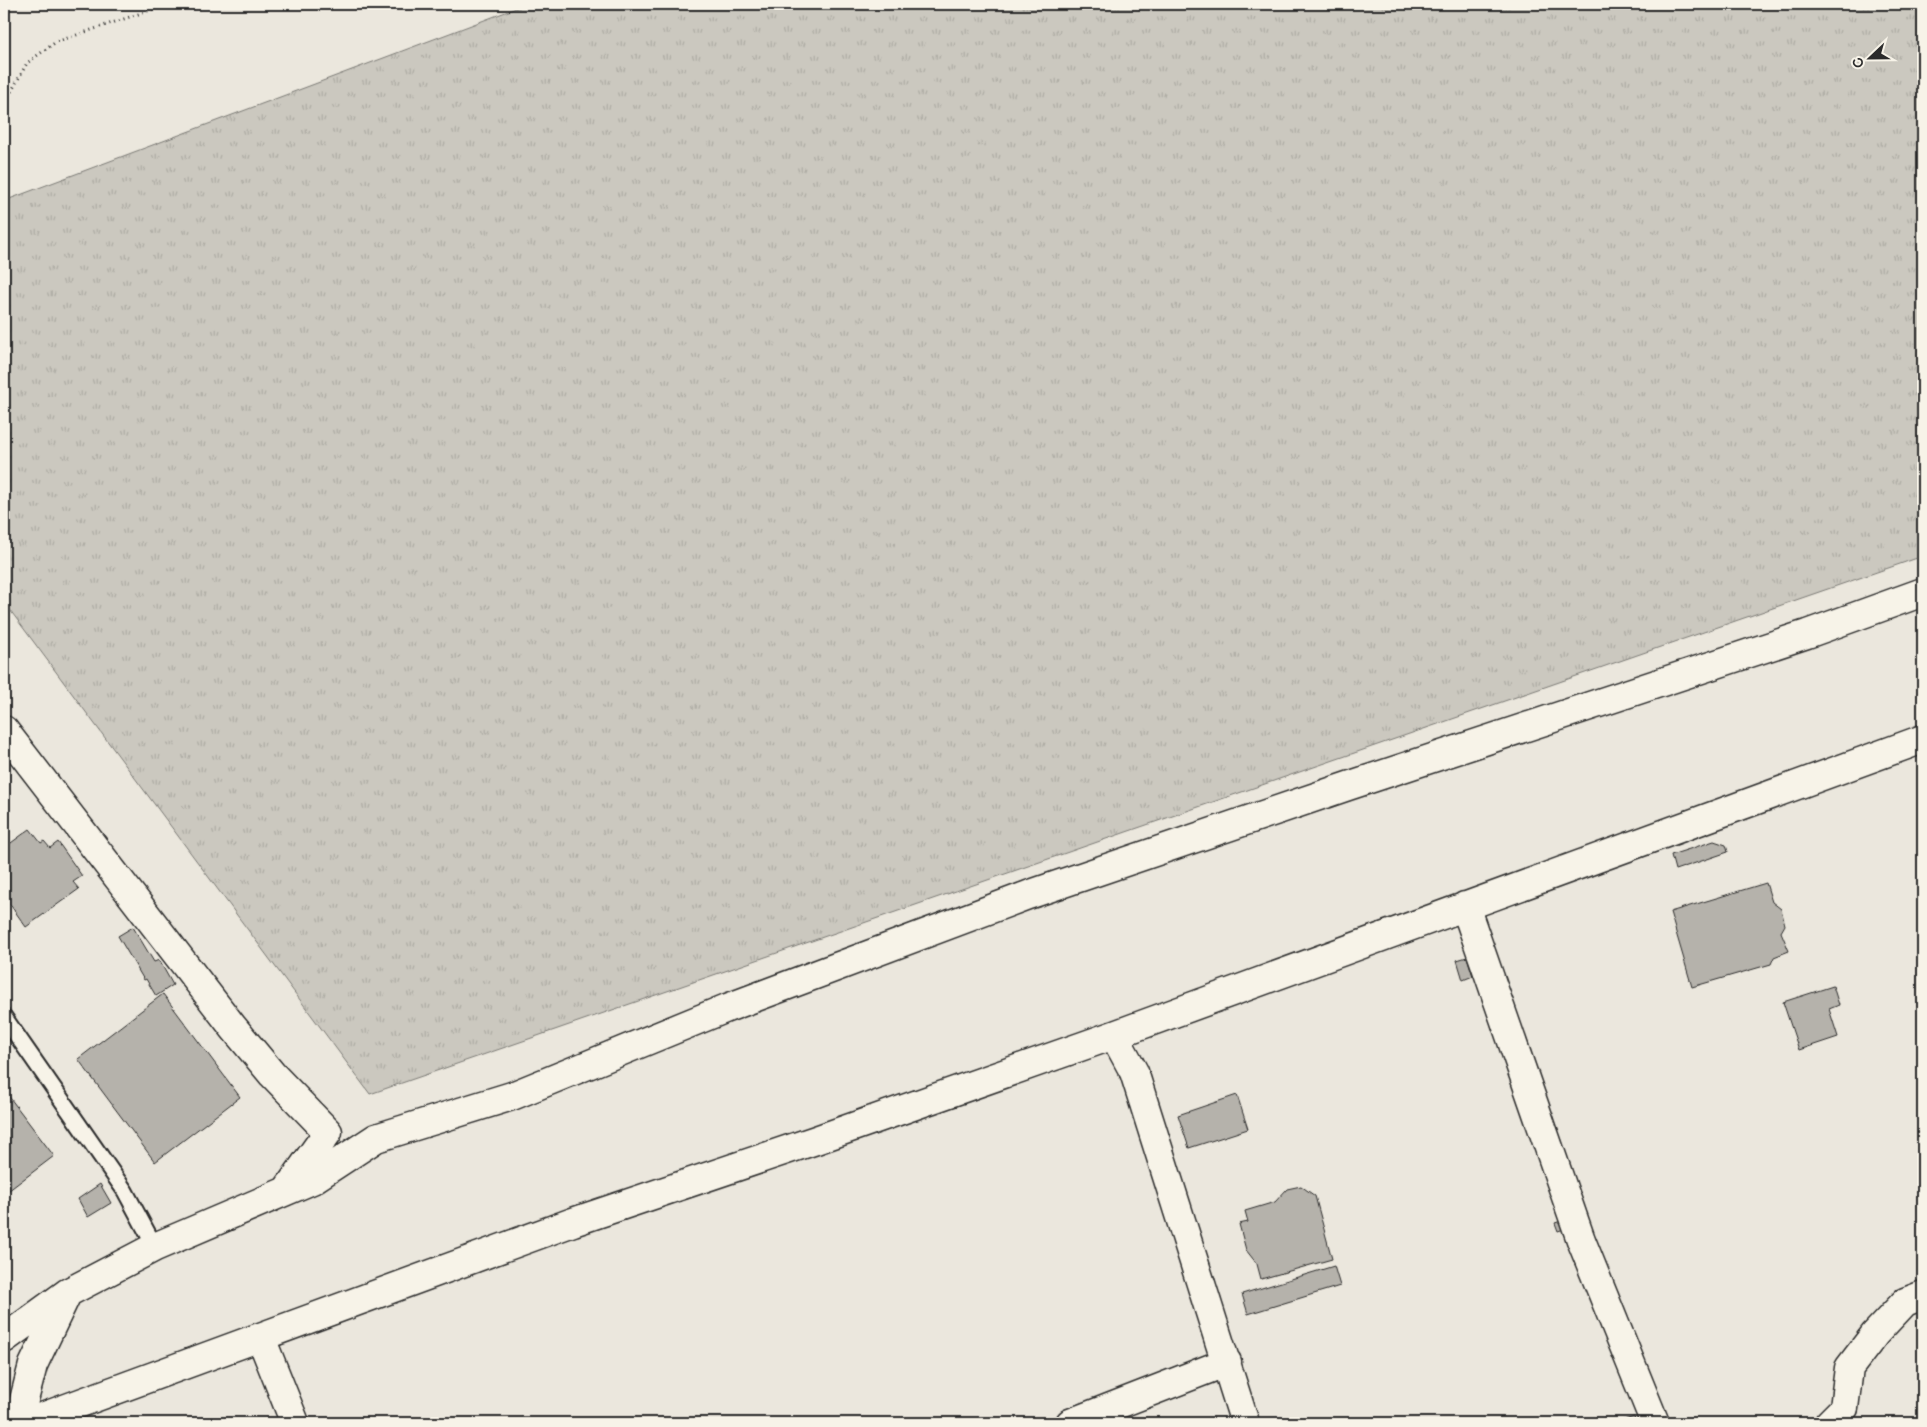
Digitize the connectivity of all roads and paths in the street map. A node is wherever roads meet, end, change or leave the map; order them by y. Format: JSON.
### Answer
{"nodes":[{"id":1,"x":168,"y":4,"type":"edge"},
{"id":2,"x":4,"y":104,"type":"edge"},
{"id":3,"x":1923,"y":592,"type":"edge"},
{"id":4,"x":4,"y":730,"type":"edge"},
{"id":5,"x":1923,"y":739,"type":"edge"},
{"id":6,"x":1465,"y":906,"type":"junction"},
{"id":7,"x":4,"y":1017,"type":"edge"},
{"id":8,"x":1114,"y":1035,"type":"junction"},
{"id":9,"x":286,"y":1191,"type":"junction"},
{"id":10,"x":154,"y":1247,"type":"junction"},
{"id":11,"x":67,"y":1293,"type":"junction"},
{"id":12,"x":1923,"y":1295,"type":"edge"},
{"id":13,"x":261,"y":1338,"type":"junction"},
{"id":14,"x":4,"y":1339,"type":"edge"},
{"id":15,"x":1227,"y":1362,"type":"junction"},
{"id":16,"x":18,"y":1423,"type":"edge"},
{"id":17,"x":26,"y":1423,"type":"edge"},
{"id":18,"x":295,"y":1423,"type":"edge"},
{"id":19,"x":1070,"y":1423,"type":"edge"},
{"id":20,"x":1245,"y":1423,"type":"edge"},
{"id":21,"x":1655,"y":1423,"type":"edge"},
{"id":22,"x":1830,"y":1423,"type":"edge"}],
"edges":[{"from":1,"to":2,"type":"path"},
{"from":3,"to":9,"type":"street"},
{"from":4,"to":9,"type":"street"},
{"from":5,"to":6,"type":"street"},
{"from":6,"to":8,"type":"street"},
{"from":6,"to":21,"type":"street"},
{"from":7,"to":10,"type":"lane"},
{"from":8,"to":13,"type":"street"},
{"from":8,"to":15,"type":"street"},
{"from":9,"to":10,"type":"street"},
{"from":10,"to":11,"type":"street"},
{"from":11,"to":14,"type":"street"},
{"from":11,"to":16,"type":"street"},
{"from":12,"to":22,"type":"street"},
{"from":13,"to":17,"type":"street"},
{"from":13,"to":18,"type":"street"},
{"from":15,"to":19,"type":"street"},
{"from":15,"to":20,"type":"street"}]}
